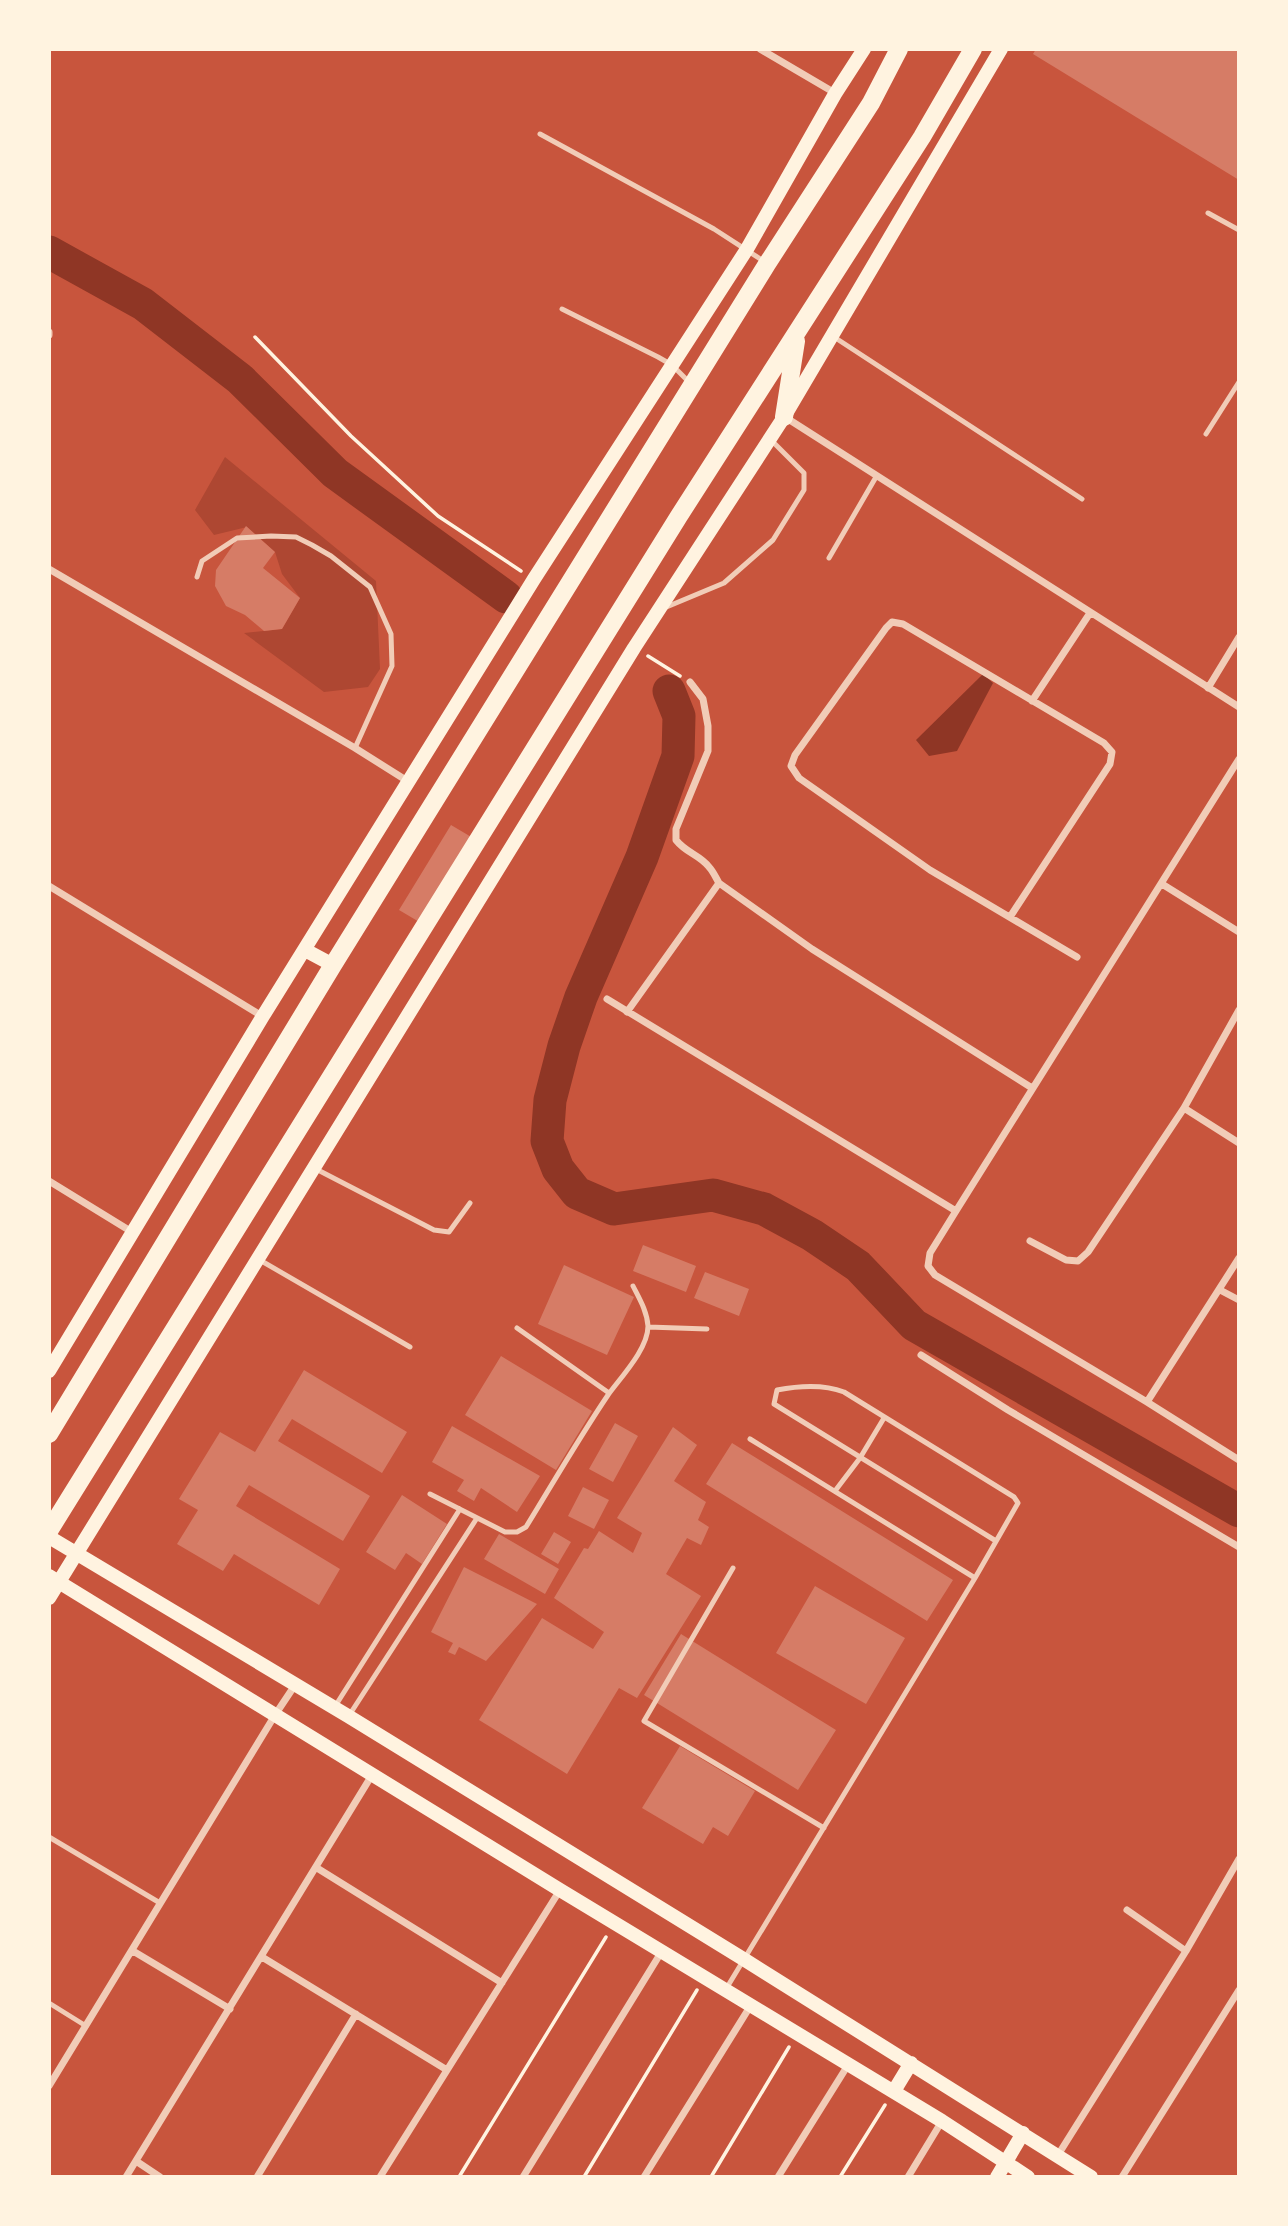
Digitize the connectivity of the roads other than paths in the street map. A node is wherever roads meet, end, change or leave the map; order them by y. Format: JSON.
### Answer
{"nodes":[{"id":1,"x":760,"y":49,"type":"edge"},
{"id":2,"x":864,"y":49,"type":"edge"},
{"id":3,"x":899,"y":49,"type":"edge"},
{"id":4,"x":973,"y":49,"type":"edge"},
{"id":5,"x":1001,"y":49,"type":"edge"},
{"id":6,"x":835,"y":94,"type":"junction"},
{"id":7,"x":540,"y":134,"type":"dead end"},
{"id":8,"x":1208,"y":213,"type":"dead end"},
{"id":9,"x":1239,"y":230,"type":"edge"},
{"id":10,"x":747,"y":249,"type":"junction"},
{"id":11,"x":767,"y":264,"type":"junction"},
{"id":12,"x":562,"y":309,"type":"dead end"},
{"id":13,"x":798,"y":332,"type":"junction"},
{"id":14,"x":832,"y":336,"type":"junction"},
{"id":15,"x":672,"y":365,"type":"junction"},
{"id":16,"x":1239,"y":382,"type":"edge"},
{"id":17,"x":693,"y":386,"type":"junction"},
{"id":18,"x":784,"y":416,"type":"junction"},
{"id":19,"x":1206,"y":434,"type":"dead end"},
{"id":20,"x":769,"y":439,"type":"junction"},
{"id":21,"x":876,"y":477,"type":"junction"},
{"id":22,"x":1082,"y":499,"type":"dead end"},
{"id":23,"x":829,"y":558,"type":"dead end"},
{"id":24,"x":49,"y":569,"type":"edge"},
{"id":25,"x":197,"y":577,"type":"dead end"},
{"id":26,"x":658,"y":611,"type":"junction"},
{"id":27,"x":1090,"y":613,"type":"junction"},
{"id":28,"x":1239,"y":637,"type":"edge"},
{"id":29,"x":690,"y":682,"type":"road end"},
{"id":30,"x":1208,"y":688,"type":"junction"},
{"id":31,"x":1032,"y":701,"type":"junction"},
{"id":32,"x":1239,"y":707,"type":"edge"},
{"id":33,"x":355,"y":748,"type":"junction"},
{"id":34,"x":1239,"y":759,"type":"edge"},
{"id":35,"x":410,"y":782,"type":"junction"},
{"id":36,"x":719,"y":883,"type":"junction"},
{"id":37,"x":1162,"y":884,"type":"junction"},
{"id":38,"x":49,"y":886,"type":"edge"},
{"id":39,"x":1010,"y":917,"type":"junction"},
{"id":40,"x":1239,"y":933,"type":"edge"},
{"id":41,"x":305,"y":950,"type":"junction"},
{"id":42,"x":1077,"y":957,"type":"dead end"},
{"id":43,"x":334,"y":965,"type":"junction"},
{"id":44,"x":607,"y":999,"type":"dead end"},
{"id":45,"x":1239,"y":1010,"type":"edge"},
{"id":46,"x":628,"y":1012,"type":"junction"},
{"id":47,"x":263,"y":1016,"type":"junction"},
{"id":48,"x":1032,"y":1088,"type":"junction"},
{"id":49,"x":1184,"y":1108,"type":"junction"},
{"id":50,"x":1239,"y":1143,"type":"edge"},
{"id":51,"x":314,"y":1168,"type":"junction"},
{"id":52,"x":49,"y":1181,"type":"edge"},
{"id":53,"x":470,"y":1203,"type":"dead end"},
{"id":54,"x":956,"y":1211,"type":"junction"},
{"id":55,"x":132,"y":1232,"type":"junction"},
{"id":56,"x":1031,"y":1241,"type":"dead end"},
{"id":57,"x":1239,"y":1258,"type":"edge"},
{"id":58,"x":258,"y":1259,"type":"junction"},
{"id":59,"x":632,"y":1286,"type":"dead end"},
{"id":60,"x":1220,"y":1290,"type":"junction"},
{"id":61,"x":1239,"y":1300,"type":"edge"},
{"id":62,"x":517,"y":1328,"type":"dead end"},
{"id":63,"x":648,"y":1328,"type":"junction"},
{"id":64,"x":707,"y":1329,"type":"dead end"},
{"id":65,"x":410,"y":1347,"type":"dead end"},
{"id":66,"x":922,"y":1355,"type":"dead end"},
{"id":67,"x":49,"y":1371,"type":"edge"},
{"id":68,"x":609,"y":1393,"type":"junction"},
{"id":69,"x":1147,"y":1402,"type":"junction"},
{"id":70,"x":884,"y":1418,"type":"junction"},
{"id":71,"x":49,"y":1434,"type":"edge"},
{"id":72,"x":750,"y":1439,"type":"dead end"},
{"id":73,"x":860,"y":1458,"type":"junction"},
{"id":74,"x":1239,"y":1460,"type":"edge"},
{"id":75,"x":835,"y":1491,"type":"junction"},
{"id":76,"x":430,"y":1494,"type":"dead end"},
{"id":77,"x":460,"y":1509,"type":"junction"},
{"id":78,"x":477,"y":1518,"type":"junction"},
{"id":79,"x":49,"y":1531,"type":"edge"},
{"id":80,"x":49,"y":1537,"type":"edge"},
{"id":81,"x":996,"y":1541,"type":"junction"},
{"id":82,"x":1239,"y":1546,"type":"edge"},
{"id":83,"x":77,"y":1553,"type":"junction"},
{"id":84,"x":733,"y":1568,"type":"dead end"},
{"id":85,"x":975,"y":1578,"type":"junction"},
{"id":86,"x":54,"y":1579,"type":"edge"},
{"id":87,"x":49,"y":1598,"type":"edge"},
{"id":88,"x":295,"y":1685,"type":"junction"},
{"id":89,"x":334,"y":1708,"type":"junction"},
{"id":90,"x":275,"y":1715,"type":"junction"},
{"id":91,"x":348,"y":1716,"type":"junction"},
{"id":92,"x":372,"y":1775,"type":"junction"},
{"id":93,"x":824,"y":1828,"type":"junction"},
{"id":94,"x":49,"y":1837,"type":"edge"},
{"id":95,"x":1239,"y":1858,"type":"edge"},
{"id":96,"x":317,"y":1868,"type":"junction"},
{"id":97,"x":560,"y":1890,"type":"junction"},
{"id":98,"x":160,"y":1903,"type":"junction"},
{"id":99,"x":1127,"y":1910,"type":"dead end"},
{"id":100,"x":133,"y":1951,"type":"junction"},
{"id":101,"x":663,"y":1951,"type":"junction"},
{"id":102,"x":1186,"y":1951,"type":"junction"},
{"id":103,"x":262,"y":1957,"type":"junction"},
{"id":104,"x":745,"y":1960,"type":"junction"},
{"id":105,"x":502,"y":1983,"type":"junction"},
{"id":106,"x":726,"y":1989,"type":"junction"},
{"id":107,"x":1239,"y":1990,"type":"edge"},
{"id":108,"x":49,"y":2003,"type":"edge"},
{"id":109,"x":751,"y":2004,"type":"junction"},
{"id":110,"x":230,"y":2009,"type":"junction"},
{"id":111,"x":356,"y":2014,"type":"junction"},
{"id":112,"x":86,"y":2026,"type":"junction"},
{"id":113,"x":848,"y":2063,"type":"junction"},
{"id":114,"x":911,"y":2063,"type":"junction"},
{"id":115,"x":447,"y":2070,"type":"junction"},
{"id":116,"x":49,"y":2086,"type":"edge"},
{"id":117,"x":894,"y":2091,"type":"junction"},
{"id":118,"x":942,"y":2121,"type":"junction"},
{"id":119,"x":1023,"y":2133,"type":"junction"},
{"id":120,"x":1058,"y":2155,"type":"junction"},
{"id":121,"x":135,"y":2161,"type":"junction"},
{"id":122,"x":1005,"y":2163,"type":"junction"},
{"id":123,"x":126,"y":2177,"type":"edge"},
{"id":124,"x":160,"y":2177,"type":"edge"},
{"id":125,"x":257,"y":2177,"type":"edge"},
{"id":126,"x":380,"y":2177,"type":"edge"},
{"id":127,"x":523,"y":2177,"type":"edge"},
{"id":128,"x":644,"y":2177,"type":"edge"},
{"id":129,"x":778,"y":2177,"type":"edge"},
{"id":130,"x":908,"y":2177,"type":"edge"},
{"id":131,"x":997,"y":2177,"type":"edge"},
{"id":132,"x":1028,"y":2177,"type":"edge"},
{"id":133,"x":1091,"y":2177,"type":"edge"},
{"id":134,"x":1122,"y":2177,"type":"edge"}],
"edges":[{"from":1,"to":6,"type":"street"},
{"from":2,"to":6,"type":"main road"},
{"from":3,"to":11,"type":"main road"},
{"from":4,"to":13,"type":"main road"},
{"from":5,"to":14,"type":"main road"},
{"from":6,"to":10,"type":"main road"},
{"from":7,"to":10,"type":"lane"},
{"from":8,"to":9,"type":"lane"},
{"from":10,"to":11,"type":"lane"},
{"from":10,"to":15,"type":"main road"},
{"from":11,"to":17,"type":"main road"},
{"from":12,"to":15,"type":"lane"},
{"from":13,"to":18,"type":"main road"},
{"from":13,"to":79,"type":"main road"},
{"from":14,"to":18,"type":"main road"},
{"from":14,"to":22,"type":"lane"},
{"from":15,"to":17,"type":"lane"},
{"from":15,"to":35,"type":"main road"},
{"from":16,"to":19,"type":"lane"},
{"from":17,"to":43,"type":"main road"},
{"from":18,"to":20,"type":"main road"},
{"from":18,"to":21,"type":"street"},
{"from":20,"to":26,"type":"main road"},
{"from":20,"to":26,"type":"lane"},
{"from":21,"to":23,"type":"lane"},
{"from":21,"to":27,"type":"street"},
{"from":24,"to":33,"type":"street"},
{"from":25,"to":33,"type":"lane"},
{"from":26,"to":51,"type":"main road"},
{"from":27,"to":30,"type":"street"},
{"from":27,"to":31,"type":"street"},
{"from":28,"to":30,"type":"street"},
{"from":29,"to":36,"type":"street"},
{"from":30,"to":32,"type":"street"},
{"from":31,"to":39,"type":"street"},
{"from":31,"to":39,"type":"street"},
{"from":33,"to":35,"type":"street"},
{"from":34,"to":37,"type":"street"},
{"from":35,"to":41,"type":"main road"},
{"from":36,"to":46,"type":"street"},
{"from":36,"to":48,"type":"street"},
{"from":37,"to":40,"type":"street"},
{"from":37,"to":48,"type":"street"},
{"from":38,"to":47,"type":"street"},
{"from":39,"to":42,"type":"street"},
{"from":41,"to":43,"type":"main road"},
{"from":41,"to":47,"type":"main road"},
{"from":43,"to":71,"type":"main road"},
{"from":44,"to":46,"type":"street"},
{"from":45,"to":49,"type":"street"},
{"from":46,"to":54,"type":"street"},
{"from":47,"to":55,"type":"main road"},
{"from":48,"to":54,"type":"street"},
{"from":49,"to":50,"type":"street"},
{"from":49,"to":56,"type":"street"},
{"from":51,"to":53,"type":"lane"},
{"from":51,"to":58,"type":"main road"},
{"from":52,"to":55,"type":"street"},
{"from":54,"to":69,"type":"street"},
{"from":55,"to":67,"type":"main road"},
{"from":57,"to":60,"type":"street"},
{"from":58,"to":65,"type":"lane"},
{"from":58,"to":83,"type":"main road"},
{"from":59,"to":63,"type":"lane"},
{"from":60,"to":61,"type":"street"},
{"from":60,"to":69,"type":"street"},
{"from":62,"to":68,"type":"lane"},
{"from":63,"to":64,"type":"lane"},
{"from":63,"to":68,"type":"lane"},
{"from":66,"to":82,"type":"street"},
{"from":68,"to":78,"type":"lane"},
{"from":69,"to":74,"type":"street"},
{"from":70,"to":73,"type":"lane"},
{"from":70,"to":73,"type":"lane"},
{"from":70,"to":81,"type":"lane"},
{"from":72,"to":75,"type":"lane"},
{"from":73,"to":75,"type":"lane"},
{"from":73,"to":81,"type":"lane"},
{"from":75,"to":85,"type":"lane"},
{"from":76,"to":77,"type":"lane"},
{"from":77,"to":78,"type":"lane"},
{"from":77,"to":89,"type":"lane"},
{"from":78,"to":91,"type":"lane"},
{"from":80,"to":83,"type":"main road"},
{"from":81,"to":85,"type":"lane"},
{"from":83,"to":86,"type":"main road"},
{"from":83,"to":88,"type":"main road"},
{"from":84,"to":93,"type":"lane"},
{"from":85,"to":93,"type":"lane"},
{"from":86,"to":87,"type":"main road"},
{"from":86,"to":90,"type":"main road"},
{"from":88,"to":89,"type":"main road"},
{"from":88,"to":90,"type":"street"},
{"from":89,"to":91,"type":"main road"},
{"from":90,"to":92,"type":"main road"},
{"from":90,"to":98,"type":"street"},
{"from":91,"to":104,"type":"main road"},
{"from":92,"to":96,"type":"street"},
{"from":92,"to":97,"type":"main road"},
{"from":93,"to":104,"type":"lane"},
{"from":94,"to":98,"type":"lane"},
{"from":95,"to":102,"type":"street"},
{"from":96,"to":103,"type":"street"},
{"from":96,"to":105,"type":"street"},
{"from":97,"to":101,"type":"main road"},
{"from":97,"to":105,"type":"street"},
{"from":98,"to":100,"type":"street"},
{"from":99,"to":102,"type":"street"},
{"from":100,"to":110,"type":"street"},
{"from":100,"to":112,"type":"street"},
{"from":101,"to":106,"type":"main road"},
{"from":101,"to":127,"type":"street"},
{"from":102,"to":120,"type":"street"},
{"from":103,"to":110,"type":"street"},
{"from":103,"to":111,"type":"street"},
{"from":104,"to":106,"type":"lane"},
{"from":104,"to":114,"type":"main road"},
{"from":105,"to":115,"type":"street"},
{"from":106,"to":109,"type":"main road"},
{"from":107,"to":134,"type":"street"},
{"from":108,"to":112,"type":"lane"},
{"from":109,"to":113,"type":"main road"},
{"from":109,"to":128,"type":"street"},
{"from":110,"to":121,"type":"street"},
{"from":111,"to":115,"type":"street"},
{"from":111,"to":125,"type":"street"},
{"from":112,"to":116,"type":"street"},
{"from":113,"to":117,"type":"main road"},
{"from":113,"to":129,"type":"street"},
{"from":114,"to":117,"type":"main road"},
{"from":114,"to":119,"type":"main road"},
{"from":115,"to":126,"type":"street"},
{"from":117,"to":118,"type":"main road"},
{"from":118,"to":122,"type":"main road"},
{"from":118,"to":130,"type":"street"},
{"from":119,"to":120,"type":"main road"},
{"from":119,"to":122,"type":"main road"},
{"from":120,"to":133,"type":"main road"},
{"from":121,"to":123,"type":"street"},
{"from":121,"to":124,"type":"street"},
{"from":122,"to":131,"type":"main road"},
{"from":122,"to":132,"type":"main road"}]}
